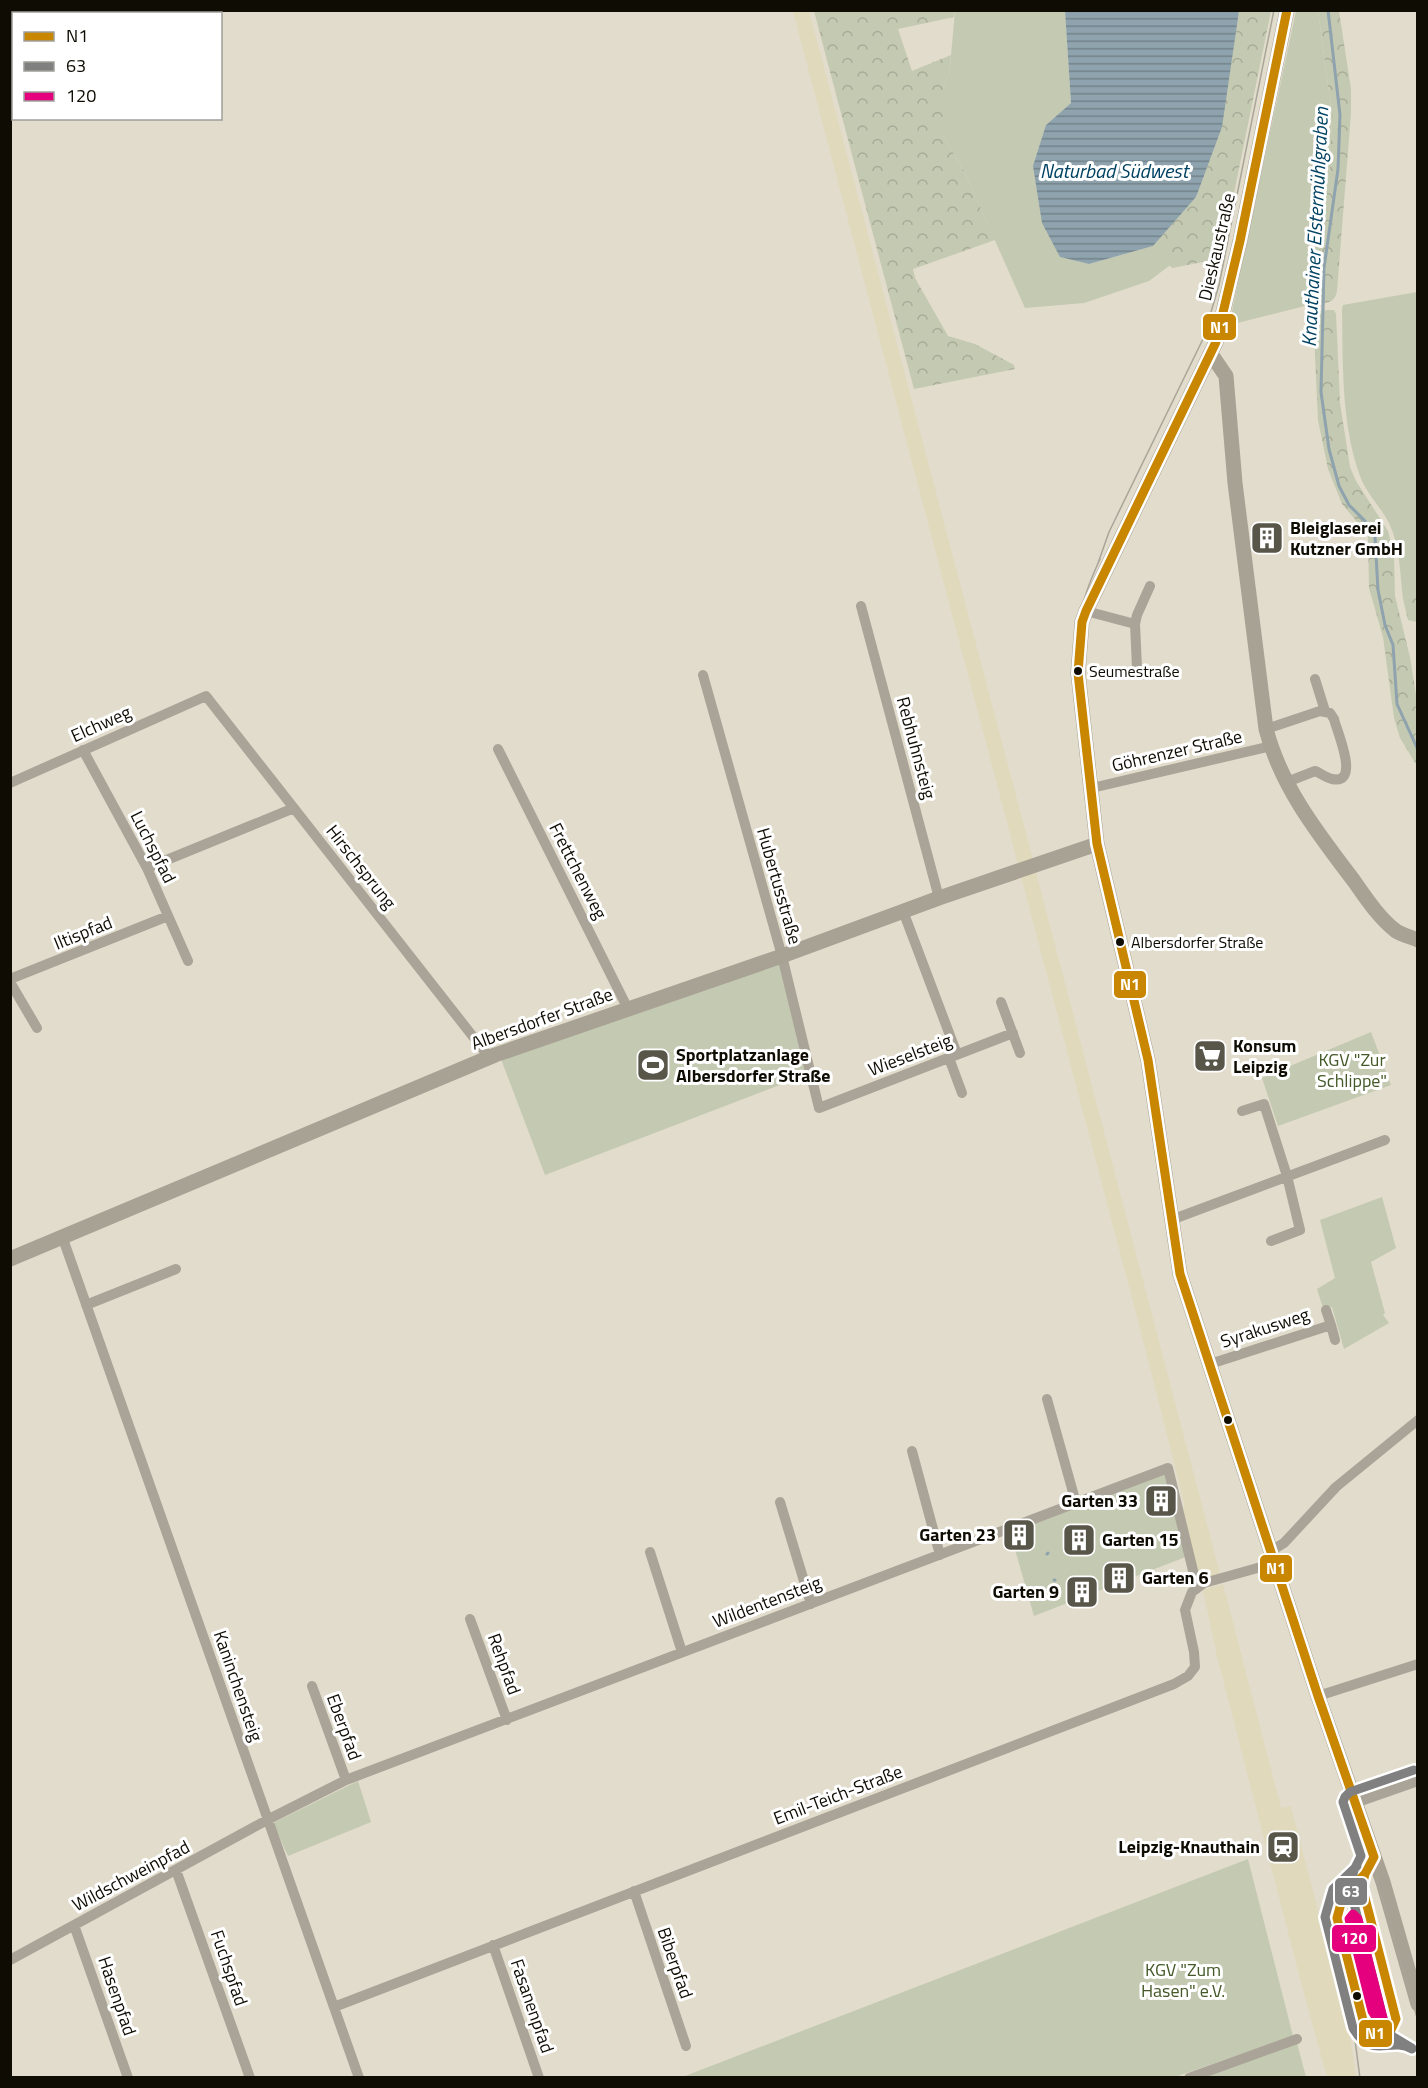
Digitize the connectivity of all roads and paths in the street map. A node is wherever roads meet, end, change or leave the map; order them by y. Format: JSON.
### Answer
{"nodes":[{"id":1,"x":1287,"y":10,"type":"edge"},
{"id":2,"x":1211,"y":354,"type":"junction"},
{"id":3,"x":1150,"y":586,"type":"dead end"},
{"id":4,"x":861,"y":606,"type":"dead end"},
{"id":5,"x":1086,"y":611,"type":"junction"},
{"id":6,"x":1135,"y":624,"type":"junction"},
{"id":7,"x":1137,"y":668,"type":"dead end"},
{"id":8,"x":703,"y":675,"type":"dead end"},
{"id":9,"x":1315,"y":679,"type":"dead end"},
{"id":10,"x":206,"y":696,"type":"joint"},
{"id":11,"x":1324,"y":711,"type":"junction"},
{"id":12,"x":1266,"y":729,"type":"junction"},
{"id":13,"x":1270,"y":746,"type":"junction"},
{"id":14,"x":498,"y":749,"type":"dead end"},
{"id":15,"x":83,"y":750,"type":"junction"},
{"id":16,"x":1287,"y":782,"type":"junction"},
{"id":17,"x":10,"y":783,"type":"edge"},
{"id":18,"x":1092,"y":789,"type":"junction"},
{"id":19,"x":294,"y":808,"type":"junction"},
{"id":20,"x":1097,"y":844,"type":"junction"},
{"id":21,"x":147,"y":868,"type":"junction"},
{"id":22,"x":939,"y":898,"type":"junction"},
{"id":23,"x":903,"y":911,"type":"junction"},
{"id":24,"x":168,"y":916,"type":"junction"},
{"id":25,"x":1418,"y":940,"type":"edge"},
{"id":26,"x":782,"y":956,"type":"junction"},
{"id":27,"x":188,"y":961,"type":"dead end"},
{"id":28,"x":10,"y":980,"type":"edge"},
{"id":29,"x":1001,"y":1002,"type":"dead end"},
{"id":30,"x":628,"y":1009,"type":"junction"},
{"id":31,"x":37,"y":1028,"type":"dead end"},
{"id":32,"x":1013,"y":1033,"type":"junction"},
{"id":33,"x":1020,"y":1053,"type":"dead end"},
{"id":34,"x":953,"y":1056,"type":"junction"},
{"id":35,"x":489,"y":1058,"type":"junction"},
{"id":36,"x":962,"y":1093,"type":"dead end"},
{"id":37,"x":819,"y":1108,"type":"joint"},
{"id":38,"x":1242,"y":1111,"type":"dead end"},
{"id":39,"x":1385,"y":1140,"type":"dead end"},
{"id":40,"x":1287,"y":1176,"type":"junction"},
{"id":41,"x":1172,"y":1220,"type":"junction"},
{"id":42,"x":62,"y":1236,"type":"junction"},
{"id":43,"x":1271,"y":1241,"type":"dead end"},
{"id":44,"x":10,"y":1259,"type":"edge"},
{"id":45,"x":176,"y":1269,"type":"dead end"},
{"id":46,"x":86,"y":1305,"type":"junction"},
{"id":47,"x":1326,"y":1310,"type":"dead end"},
{"id":48,"x":1330,"y":1325,"type":"junction"},
{"id":49,"x":1335,"y":1341,"type":"dead end"},
{"id":50,"x":1210,"y":1364,"type":"junction"},
{"id":51,"x":1047,"y":1399,"type":"dead end"},
{"id":52,"x":1418,"y":1420,"type":"edge"},
{"id":53,"x":912,"y":1451,"type":"dead end"},
{"id":54,"x":780,"y":1502,"type":"dead end"},
{"id":55,"x":1076,"y":1503,"type":"junction"},
{"id":56,"x":650,"y":1552,"type":"dead end"},
{"id":57,"x":940,"y":1555,"type":"junction"},
{"id":58,"x":1273,"y":1557,"type":"junction"},
{"id":59,"x":1197,"y":1587,"type":"junction"},
{"id":60,"x":811,"y":1604,"type":"junction"},
{"id":61,"x":470,"y":1619,"type":"dead end"},
{"id":62,"x":682,"y":1652,"type":"junction"},
{"id":63,"x":1418,"y":1664,"type":"edge"},
{"id":64,"x":312,"y":1686,"type":"dead end"},
{"id":65,"x":1318,"y":1696,"type":"junction"},
{"id":66,"x":507,"y":1720,"type":"junction"},
{"id":67,"x":346,"y":1780,"type":"junction"},
{"id":68,"x":1418,"y":1781,"type":"edge"},
{"id":69,"x":1355,"y":1803,"type":"junction"},
{"id":70,"x":267,"y":1820,"type":"junction"},
{"id":71,"x":176,"y":1870,"type":"junction"},
{"id":72,"x":634,"y":1891,"type":"junction"},
{"id":73,"x":74,"y":1925,"type":"junction"},
{"id":74,"x":493,"y":1945,"type":"junction"},
{"id":75,"x":10,"y":1960,"type":"edge"},
{"id":76,"x":1418,"y":2004,"type":"edge"},
{"id":77,"x":334,"y":2007,"type":"junction"},
{"id":78,"x":1297,"y":2039,"type":"dead end"},
{"id":79,"x":686,"y":2046,"type":"dead end"},
{"id":80,"x":128,"y":2078,"type":"edge"},
{"id":81,"x":250,"y":2078,"type":"edge"},
{"id":82,"x":359,"y":2078,"type":"edge"},
{"id":83,"x":539,"y":2078,"type":"edge"},
{"id":84,"x":1189,"y":2078,"type":"edge"}],
"edges":[{"from":1,"to":2,"type":"main road","name":"Dieskaustraße"},
{"from":2,"to":5,"type":"main road","name":"Dieskaustraße"},
{"from":2,"to":12,"type":"main road"},
{"from":3,"to":6,"type":"street"},
{"from":4,"to":22,"type":"street","name":"Rebhuhnsteig"},
{"from":5,"to":6,"type":"street"},
{"from":5,"to":18,"type":"main road","name":"Dieskaustraße"},
{"from":6,"to":7,"type":"street"},
{"from":8,"to":26,"type":"street","name":"Hubertusstraße"},
{"from":9,"to":11,"type":"street"},
{"from":10,"to":15,"type":"street","name":"Elchweg"},
{"from":10,"to":19,"type":"street","name":"Hirschsprung"},
{"from":11,"to":12,"type":"street"},
{"from":11,"to":16,"type":"street"},
{"from":12,"to":13,"type":"main road"},
{"from":13,"to":16,"type":"main road"},
{"from":13,"to":18,"type":"street","name":"Göhrenzer Straße"},
{"from":14,"to":30,"type":"street","name":"Frettchenweg"},
{"from":15,"to":17,"type":"street","name":"Elchweg"},
{"from":15,"to":21,"type":"street","name":"Luchspfad"},
{"from":16,"to":25,"type":"main road"},
{"from":18,"to":20,"type":"main road","name":"Dieskaustraße"},
{"from":19,"to":21,"type":"street"},
{"from":19,"to":35,"type":"street","name":"Hirschsprung"},
{"from":20,"to":22,"type":"main road","name":"Albersdorfer Straße"},
{"from":20,"to":41,"type":"main road","name":"Dieskaustraße"},
{"from":21,"to":24,"type":"street","name":"Luchspfad"},
{"from":22,"to":23,"type":"main road","name":"Albersdorfer Straße"},
{"from":23,"to":26,"type":"main road","name":"Albersdorfer Straße"},
{"from":23,"to":34,"type":"street"},
{"from":24,"to":27,"type":"street","name":"Luchspfad"},
{"from":24,"to":28,"type":"street","name":"Iltispfad"},
{"from":26,"to":30,"type":"main road","name":"Albersdorfer Straße"},
{"from":26,"to":37,"type":"street","name":"Hubertusstraße"},
{"from":28,"to":31,"type":"street"},
{"from":29,"to":32,"type":"street"},
{"from":30,"to":35,"type":"main road","name":"Albersdorfer Straße"},
{"from":32,"to":33,"type":"street"},
{"from":32,"to":34,"type":"street","name":"Wieselsteig"},
{"from":34,"to":36,"type":"street"},
{"from":34,"to":37,"type":"street","name":"Wieselsteig"},
{"from":35,"to":42,"type":"main road","name":"Albersdorfer Straße"},
{"from":38,"to":40,"type":"street"},
{"from":39,"to":40,"type":"street"},
{"from":40,"to":41,"type":"street"},
{"from":40,"to":43,"type":"street"},
{"from":41,"to":50,"type":"main road","name":"Dieskaustraße"},
{"from":42,"to":44,"type":"main road","name":"Albersdorfer Straße"},
{"from":42,"to":46,"type":"street","name":"Kaninchensteig"},
{"from":45,"to":46,"type":"street"},
{"from":46,"to":70,"type":"street","name":"Kaninchensteig"},
{"from":47,"to":48,"type":"street","name":"Syrakusweg"},
{"from":48,"to":49,"type":"street","name":"Syrakusweg"},
{"from":48,"to":50,"type":"street","name":"Syrakusweg"},
{"from":50,"to":58,"type":"main road","name":"Dieskaustraße"},
{"from":51,"to":55,"type":"street"},
{"from":52,"to":58,"type":"street"},
{"from":53,"to":57,"type":"street"},
{"from":54,"to":60,"type":"street"},
{"from":55,"to":57,"type":"street","name":"Wildentensteig"},
{"from":55,"to":59,"type":"street","name":"Wildentensteig"},
{"from":56,"to":62,"type":"street"},
{"from":57,"to":60,"type":"street","name":"Wildentensteig"},
{"from":58,"to":59,"type":"street"},
{"from":58,"to":65,"type":"main road","name":"Dieskaustraße"},
{"from":59,"to":72,"type":"street","name":"Emil-Teich-Straße"},
{"from":60,"to":62,"type":"street","name":"Wildentensteig"},
{"from":61,"to":66,"type":"street","name":"Rehpfad"},
{"from":62,"to":66,"type":"street","name":"Wildentensteig"},
{"from":63,"to":65,"type":"street"},
{"from":64,"to":67,"type":"street","name":"Eberpfad"},
{"from":65,"to":69,"type":"main road","name":"Dieskaustraße"},
{"from":66,"to":67,"type":"street","name":"Wildentensteig"},
{"from":67,"to":70,"type":"street","name":"Wildentensteig"},
{"from":68,"to":69,"type":"street"},
{"from":69,"to":76,"type":"main road","name":"Dieskaustraße"},
{"from":70,"to":71,"type":"street","name":"Wildschweinpfad"},
{"from":70,"to":77,"type":"street","name":"Kaninchensteig"},
{"from":71,"to":73,"type":"street","name":"Wildschweinpfad"},
{"from":71,"to":81,"type":"street","name":"Fuchspfad"},
{"from":72,"to":74,"type":"street","name":"Emil-Teich-Straße"},
{"from":72,"to":79,"type":"street","name":"Biberpfad"},
{"from":73,"to":75,"type":"street","name":"Wildschweinpfad"},
{"from":73,"to":80,"type":"street","name":"Hasenpfad"},
{"from":74,"to":77,"type":"street","name":"Emil-Teich-Straße"},
{"from":74,"to":83,"type":"street","name":"Fasanenpfad"},
{"from":77,"to":82,"type":"street","name":"Kaninchensteig"},
{"from":78,"to":84,"type":"street"}]}
